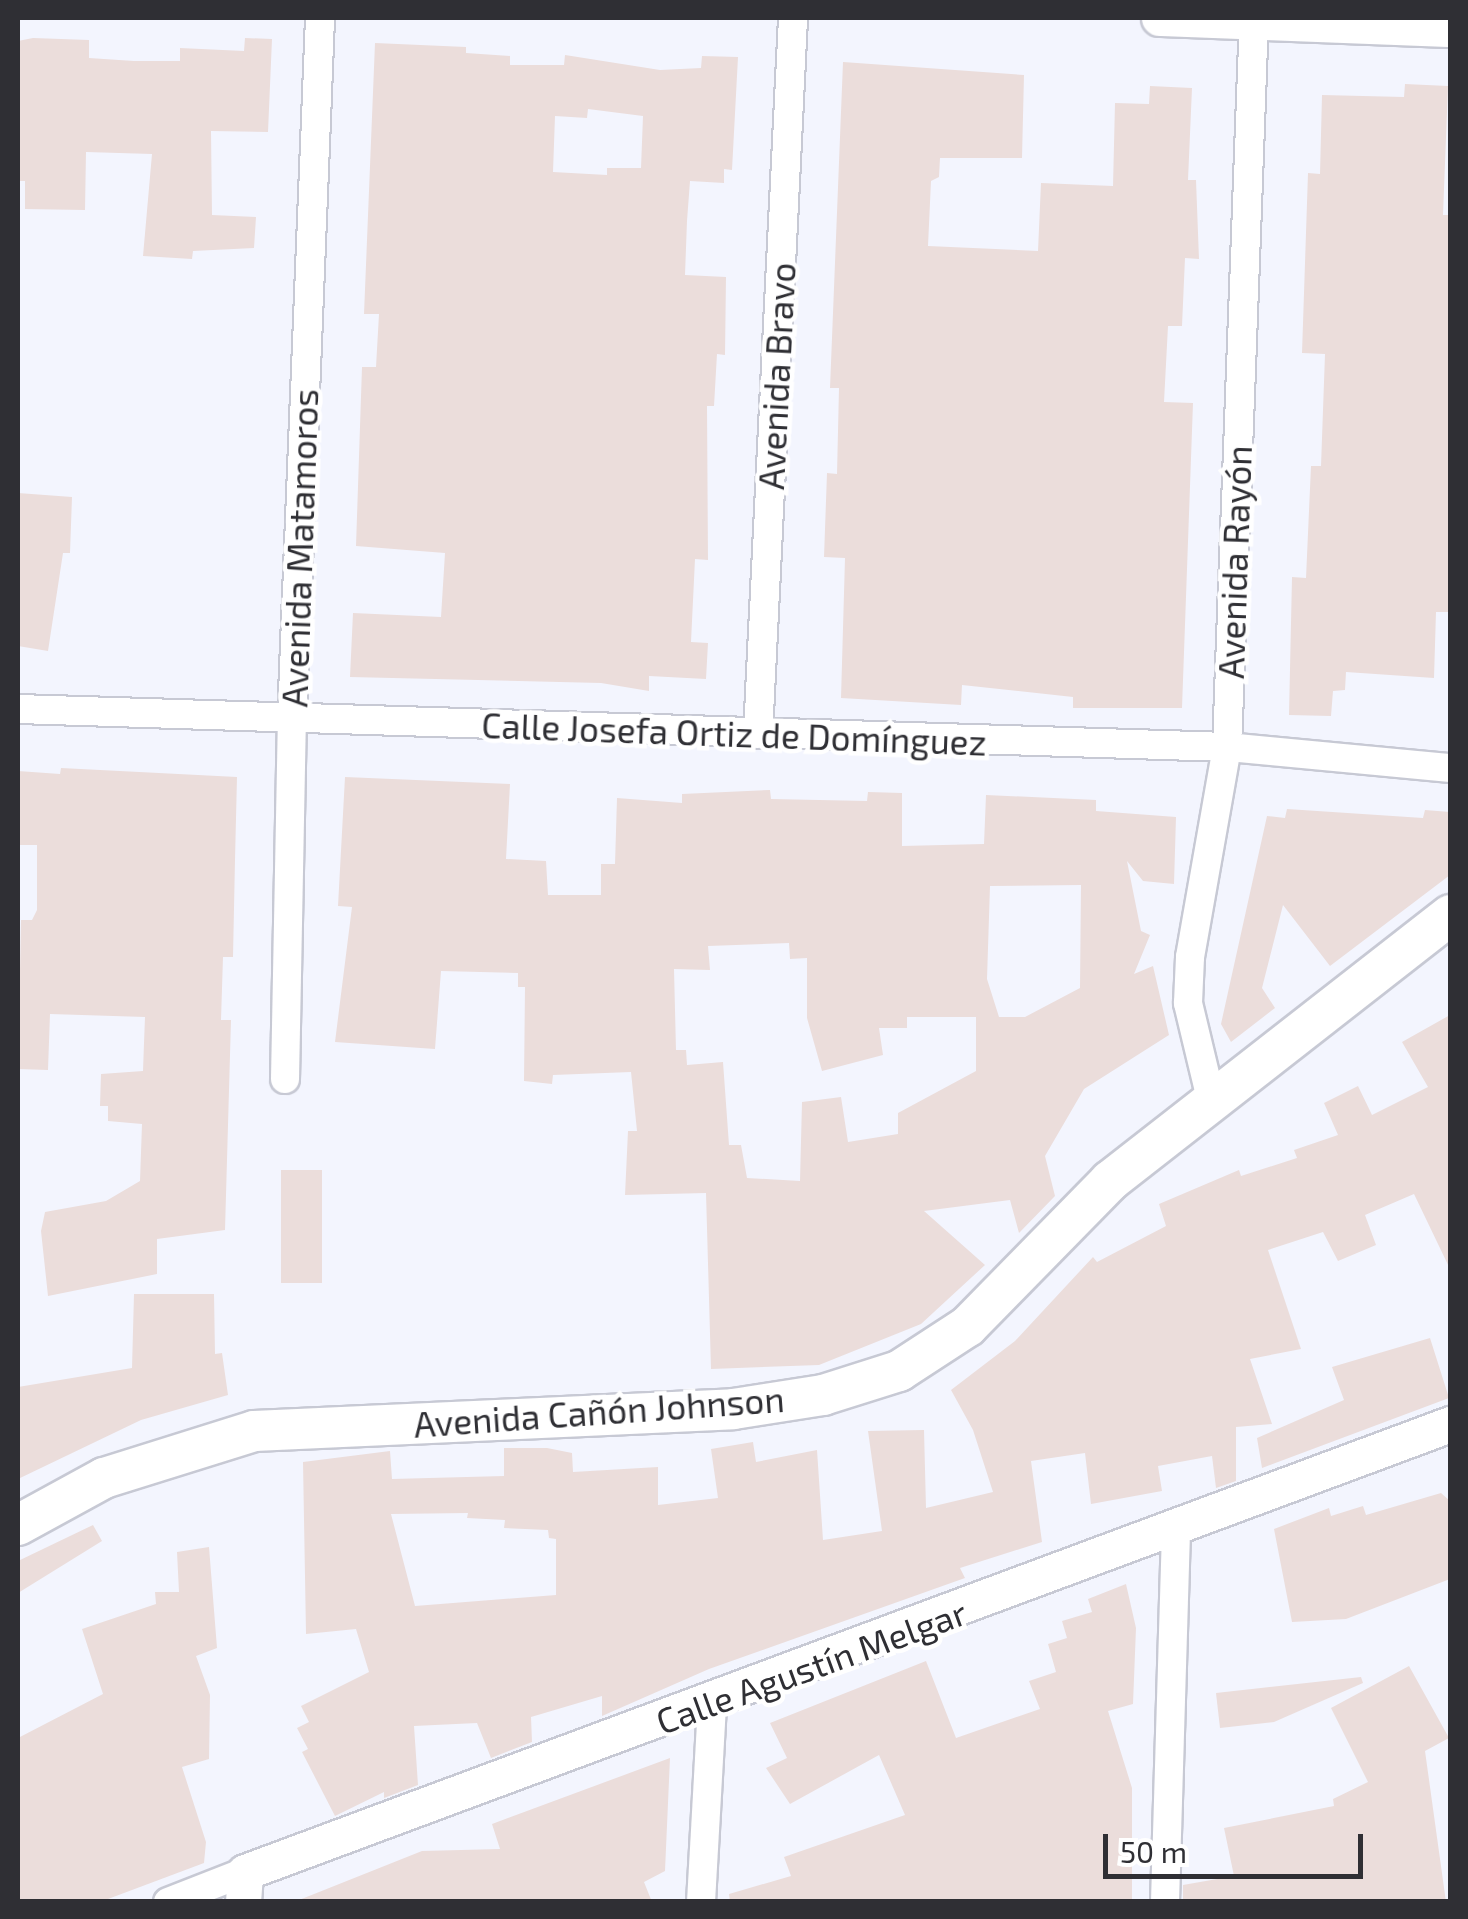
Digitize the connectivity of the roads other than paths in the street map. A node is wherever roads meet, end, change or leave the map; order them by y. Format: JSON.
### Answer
{"nodes":[{"id":1,"x":320,"y":18,"type":"edge"},
{"id":2,"x":794,"y":18,"type":"edge"},
{"id":3,"x":1159,"y":18,"type":"edge"},
{"id":4,"x":1254,"y":20,"type":"edge"},
{"id":5,"x":1450,"y":29,"type":"edge"},
{"id":6,"x":18,"y":710,"type":"edge"},
{"id":7,"x":292,"y":720,"type":"junction"},
{"id":8,"x":758,"y":734,"type":"junction"},
{"id":9,"x":1227,"y":746,"type":"junction"},
{"id":10,"x":1450,"y":768,"type":"edge"},
{"id":11,"x":1450,"y":915,"type":"edge"},
{"id":12,"x":285,"y":1079,"type":"dead end"},
{"id":13,"x":1211,"y":1099,"type":"junction"},
{"id":14,"x":1450,"y":1424,"type":"edge"},
{"id":15,"x":18,"y":1525,"type":"edge"},
{"id":16,"x":1176,"y":1528,"type":"junction"},
{"id":17,"x":712,"y":1703,"type":"junction"},
{"id":18,"x":244,"y":1887,"type":"edge"},
{"id":19,"x":168,"y":1902,"type":"edge"},
{"id":20,"x":702,"y":1902,"type":"edge"},
{"id":21,"x":1165,"y":1902,"type":"edge"}],
"edges":[{"from":1,"to":7,"type":"street","name":"Avenida Matamoros"},
{"from":2,"to":8,"type":"street","name":"Avenida Bravo"},
{"from":3,"to":4,"type":"street"},
{"from":4,"to":5,"type":"street"},
{"from":4,"to":9,"type":"street","name":"Avenida Rayón"},
{"from":6,"to":7,"type":"street","name":"Calle Josefa Ortiz de Domínguez"},
{"from":7,"to":8,"type":"street","name":"Calle Josefa Ortiz de Domínguez"},
{"from":7,"to":12,"type":"street","name":"Avenida Matamoros"},
{"from":8,"to":9,"type":"street","name":"Calle Josefa Ortiz de Domínguez"},
{"from":9,"to":10,"type":"street","name":"Calle Josefa Ortiz de Domínguez"},
{"from":9,"to":13,"type":"street","name":"Avenida Rayón"},
{"from":11,"to":13,"type":"main road","name":"Avenida Cañón Johnson"},
{"from":13,"to":15,"type":"main road","name":"Avenida Cañón Johnson"},
{"from":14,"to":16,"type":"street","name":"Calle Agustín Melgar"},
{"from":16,"to":17,"type":"street","name":"Calle Agustín Melgar"},
{"from":16,"to":21,"type":"street"},
{"from":17,"to":18,"type":"street","name":"Calle Agustín Melgar"},
{"from":17,"to":20,"type":"street"},
{"from":18,"to":19,"type":"street","name":"Calle Agustín Melgar"}]}
